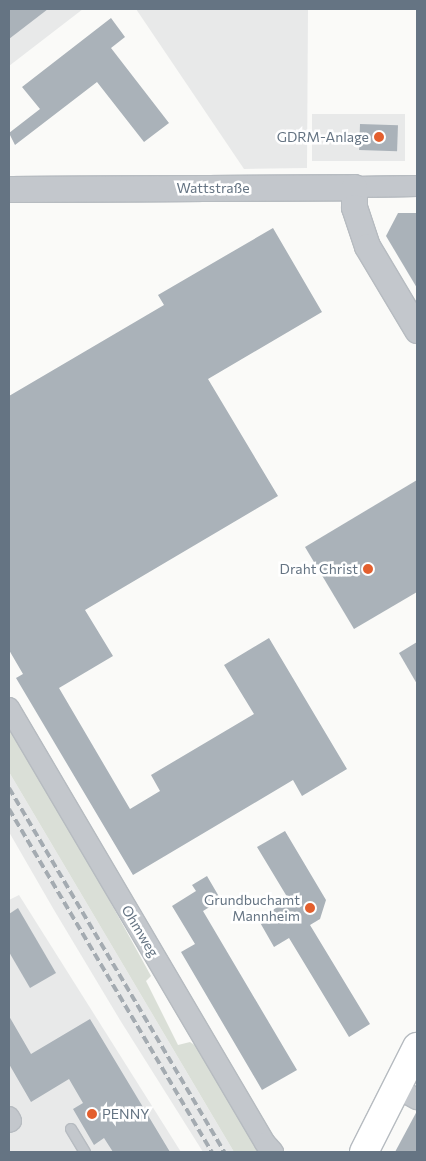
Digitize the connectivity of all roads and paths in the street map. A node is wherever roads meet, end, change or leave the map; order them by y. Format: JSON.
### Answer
{"nodes":[{"id":1,"x":417,"y":186,"type":"edge"},
{"id":2,"x":354,"y":187,"type":"junction"},
{"id":3,"x":9,"y":189,"type":"edge"},
{"id":4,"x":417,"y":330,"type":"edge"},
{"id":5,"x":9,"y":708,"type":"edge"},
{"id":6,"x":417,"y":1047,"type":"edge"},
{"id":7,"x":407,"y":1093,"type":"edge"},
{"id":8,"x":9,"y":1117,"type":"edge"},
{"id":9,"x":9,"y":1122,"type":"edge"},
{"id":10,"x":71,"y":1129,"type":"dead end"},
{"id":11,"x":85,"y":1152,"type":"edge"},
{"id":12,"x":273,"y":1152,"type":"edge"},
{"id":13,"x":364,"y":1152,"type":"edge"}],
"edges":[{"from":1,"to":2,"type":"street","name":"Wattstraße"},
{"from":2,"to":3,"type":"street","name":"Wattstraße"},
{"from":2,"to":4,"type":"street"},
{"from":5,"to":12,"type":"street","name":"Ohmweg"},
{"from":6,"to":7,"type":"main road"},
{"from":7,"to":13,"type":"main road"},
{"from":8,"to":9,"type":"street"},
{"from":10,"to":11,"type":"lane"}]}
